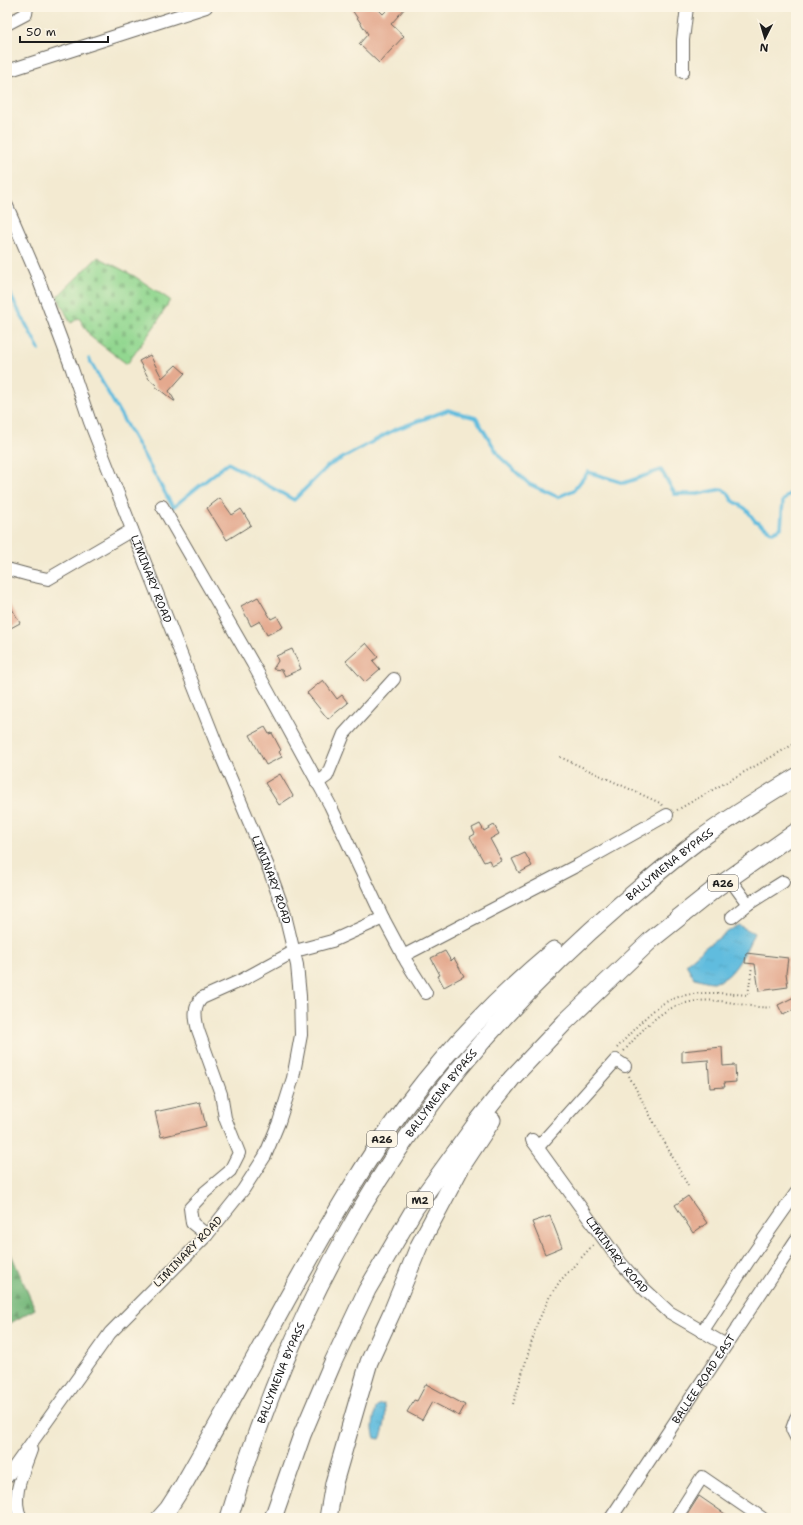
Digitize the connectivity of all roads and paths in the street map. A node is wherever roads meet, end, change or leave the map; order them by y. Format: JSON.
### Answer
{"nodes":[{"id":1,"x":27,"y":7,"type":"edge"},
{"id":2,"x":206,"y":7,"type":"edge"},
{"id":3,"x":687,"y":7,"type":"edge"},
{"id":4,"x":7,"y":24,"type":"edge"},
{"id":5,"x":7,"y":71,"type":"edge"},
{"id":6,"x":683,"y":72,"type":"dead end"},
{"id":7,"x":7,"y":206,"type":"edge"},
{"id":8,"x":162,"y":506,"type":"dead end"},
{"id":9,"x":132,"y":530,"type":"junction"},
{"id":10,"x":7,"y":569,"type":"edge"},
{"id":11,"x":394,"y":679,"type":"dead end"},
{"id":12,"x":796,"y":743,"type":"edge"},
{"id":13,"x":560,"y":757,"type":"dead end"},
{"id":14,"x":796,"y":777,"type":"edge"},
{"id":15,"x":317,"y":783,"type":"junction"},
{"id":16,"x":667,"y":815,"type":"junction"},
{"id":17,"x":796,"y":832,"type":"edge"},
{"id":18,"x":701,"y":839,"type":"junction"},
{"id":19,"x":730,"y":878,"type":"junction"},
{"id":20,"x":783,"y":882,"type":"dead end"},
{"id":21,"x":748,"y":904,"type":"junction"},
{"id":22,"x":732,"y":917,"type":"dead end"},
{"id":23,"x":383,"y":918,"type":"junction"},
{"id":24,"x":652,"y":939,"type":"junction"},
{"id":25,"x":295,"y":952,"type":"junction"},
{"id":26,"x":403,"y":956,"type":"junction"},
{"id":27,"x":752,"y":966,"type":"dead end"},
{"id":28,"x":426,"y":993,"type":"dead end"},
{"id":29,"x":773,"y":1007,"type":"dead end"},
{"id":30,"x":618,"y":1060,"type":"junction"},
{"id":31,"x":688,"y":1186,"type":"dead end"},
{"id":32,"x":796,"y":1193,"type":"edge"},
{"id":33,"x":207,"y":1235,"type":"junction"},
{"id":34,"x":602,"y":1237,"type":"junction"},
{"id":35,"x":796,"y":1240,"type":"edge"},
{"id":36,"x":702,"y":1332,"type":"junction"},
{"id":37,"x":726,"y":1345,"type":"junction"},
{"id":38,"x":513,"y":1404,"type":"dead end"},
{"id":39,"x":796,"y":1418,"type":"edge"},
{"id":40,"x":37,"y":1436,"type":"junction"},
{"id":41,"x":796,"y":1437,"type":"edge"},
{"id":42,"x":7,"y":1477,"type":"edge"},
{"id":43,"x":21,"y":1518,"type":"edge"},
{"id":44,"x":160,"y":1518,"type":"edge"},
{"id":45,"x":229,"y":1518,"type":"edge"},
{"id":46,"x":273,"y":1518,"type":"edge"},
{"id":47,"x":328,"y":1518,"type":"edge"},
{"id":48,"x":611,"y":1518,"type":"edge"},
{"id":49,"x":676,"y":1518,"type":"edge"},
{"id":50,"x":762,"y":1518,"type":"edge"}],
"edges":[{"from":1,"to":4,"type":"street"},
{"from":2,"to":5,"type":"street"},
{"from":3,"to":6,"type":"street"},
{"from":7,"to":9,"type":"street","name":"LIMINARY ROAD"},
{"from":8,"to":15,"type":"street"},
{"from":9,"to":10,"type":"street"},
{"from":9,"to":25,"type":"street","name":"LIMINARY ROAD"},
{"from":11,"to":15,"type":"street"},
{"from":12,"to":16,"type":"path"},
{"from":13,"to":16,"type":"path"},
{"from":14,"to":18,"type":"highway","name":"BALLYMENA BYPASS","number":"A26"},
{"from":15,"to":23,"type":"street"},
{"from":16,"to":26,"type":"street"},
{"from":17,"to":19,"type":"highway","number":"A26"},
{"from":18,"to":44,"type":"highway","number":"A26"},
{"from":18,"to":45,"type":"highway","name":"BALLYMENA BYPASS"},
{"from":19,"to":21,"type":"street"},
{"from":19,"to":24,"type":"highway","number":"A26"},
{"from":20,"to":21,"type":"street"},
{"from":21,"to":22,"type":"street"},
{"from":23,"to":25,"type":"street"},
{"from":23,"to":26,"type":"street"},
{"from":24,"to":46,"type":"highway","number":"M2"},
{"from":24,"to":47,"type":"highway","number":"A26"},
{"from":25,"to":33,"type":"street","name":"LIMINARY ROAD"},
{"from":25,"to":33,"type":"street"},
{"from":26,"to":28,"type":"street"},
{"from":27,"to":30,"type":"path"},
{"from":29,"to":30,"type":"path"},
{"from":30,"to":31,"type":"path"},
{"from":30,"to":34,"type":"street","name":"LIMINARY ROAD"},
{"from":32,"to":36,"type":"street"},
{"from":33,"to":40,"type":"street","name":"LIMINARY ROAD"},
{"from":34,"to":36,"type":"street","name":"LIMINARY ROAD"},
{"from":34,"to":38,"type":"path"},
{"from":35,"to":37,"type":"street","name":"BALLEE ROAD EAST"},
{"from":36,"to":37,"type":"street","name":"LIMINARY ROAD"},
{"from":37,"to":48,"type":"street","name":"BALLEE ROAD EAST"},
{"from":39,"to":41,"type":"street"},
{"from":40,"to":42,"type":"street","name":"LIMINARY ROAD"},
{"from":40,"to":43,"type":"street","name":"LIMINARY ROAD"},
{"from":49,"to":50,"type":"street"}]}
